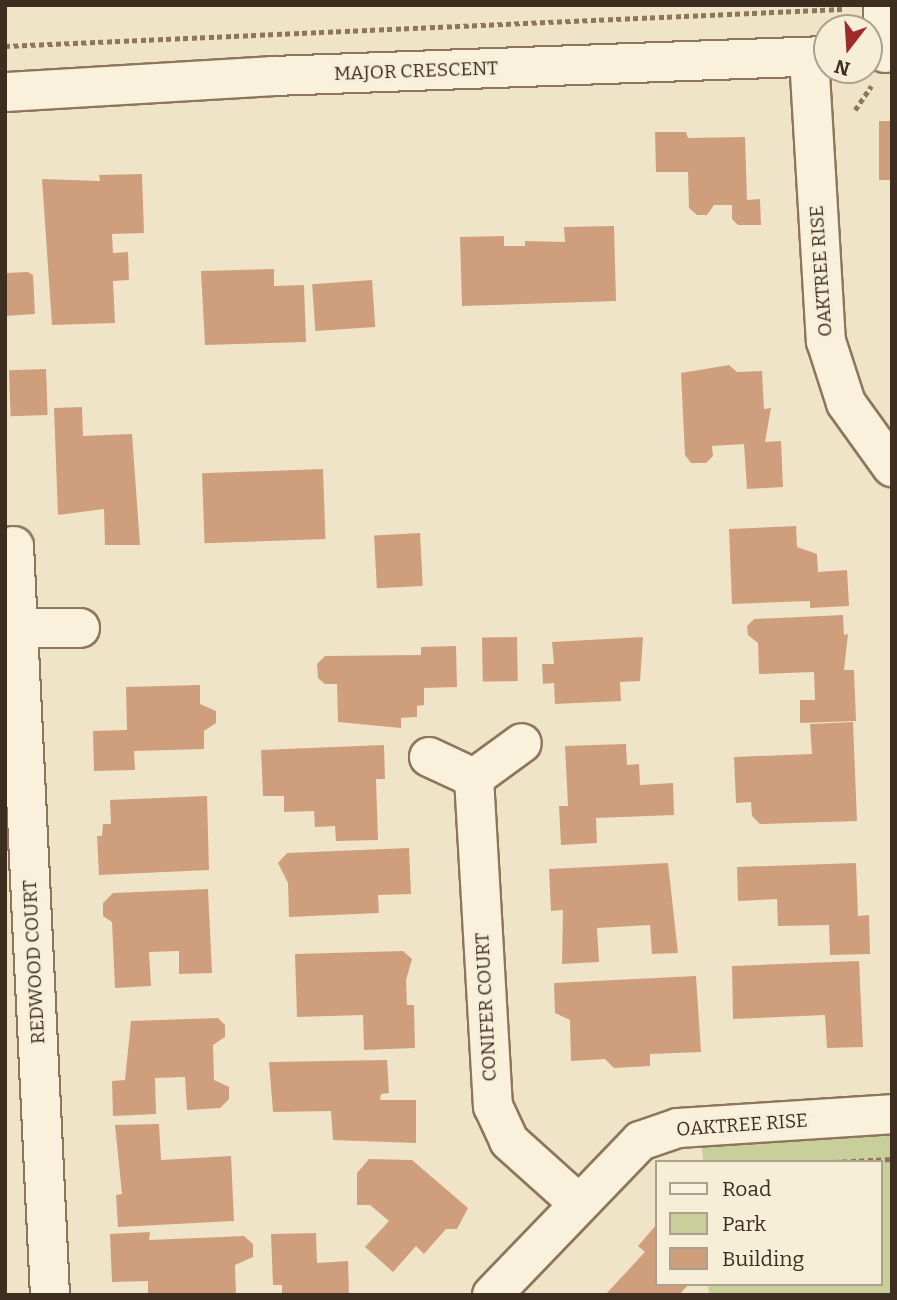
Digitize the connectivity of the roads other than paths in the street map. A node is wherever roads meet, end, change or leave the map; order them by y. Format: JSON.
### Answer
{"nodes":[{"id":1,"x":813,"y":57,"type":"edge"},
{"id":2,"x":819,"y":84,"type":"edge"},
{"id":3,"x":5,"y":92,"type":"edge"},
{"id":4,"x":892,"y":467,"type":"edge"},
{"id":5,"x":15,"y":547,"type":"dead end"},
{"id":6,"x":18,"y":628,"type":"junction"},
{"id":7,"x":80,"y":628,"type":"dead end"},
{"id":8,"x":522,"y":743,"type":"dead end"},
{"id":9,"x":429,"y":757,"type":"dead end"},
{"id":10,"x":474,"y":778,"type":"junction"},
{"id":11,"x":892,"y":1114,"type":"edge"},
{"id":12,"x":577,"y":1202,"type":"junction"},
{"id":13,"x":50,"y":1295,"type":"edge"},
{"id":14,"x":492,"y":1295,"type":"edge"}],
"edges":[{"from":1,"to":3,"type":"street","name":"MAJOR CRESCENT"},
{"from":2,"to":4,"type":"street","name":"OAKTREE RISE"},
{"from":5,"to":6,"type":"street","name":"REDWOOD COURT"},
{"from":6,"to":7,"type":"street"},
{"from":6,"to":13,"type":"street","name":"REDWOOD COURT"},
{"from":8,"to":10,"type":"street"},
{"from":9,"to":10,"type":"street"},
{"from":10,"to":12,"type":"street","name":"CONIFER COURT"},
{"from":11,"to":12,"type":"street","name":"OAKTREE RISE"},
{"from":12,"to":14,"type":"street","name":"OAKTREE RISE"}]}
